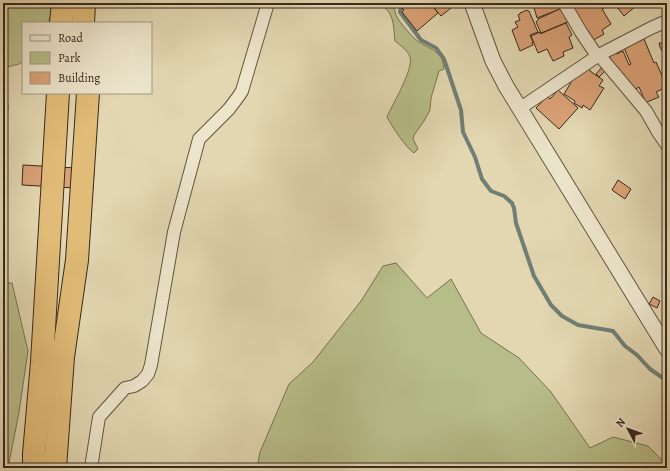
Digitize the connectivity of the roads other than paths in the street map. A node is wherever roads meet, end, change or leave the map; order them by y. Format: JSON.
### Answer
{"nodes":[{"id":1,"x":62,"y":3,"type":"edge"},
{"id":2,"x":84,"y":3,"type":"edge"},
{"id":3,"x":268,"y":3,"type":"edge"},
{"id":4,"x":472,"y":3,"type":"edge"},
{"id":5,"x":564,"y":3,"type":"edge"},
{"id":6,"x":667,"y":21,"type":"edge"},
{"id":7,"x":62,"y":22,"type":"edge"},
{"id":8,"x":83,"y":22,"type":"edge"},
{"id":9,"x":598,"y":56,"type":"junction"},
{"id":10,"x":58,"y":94,"type":"edge"},
{"id":11,"x":88,"y":94,"type":"edge"},
{"id":12,"x":520,"y":109,"type":"junction"},
{"id":13,"x":667,"y":145,"type":"edge"},
{"id":14,"x":667,"y":349,"type":"edge"},
{"id":15,"x":32,"y":463,"type":"edge"},
{"id":16,"x":55,"y":468,"type":"edge"},
{"id":17,"x":91,"y":468,"type":"edge"}],
"edges":[{"from":1,"to":7,"type":"highway"},
{"from":2,"to":8,"type":"highway"},
{"from":3,"to":17,"type":"street"},
{"from":4,"to":12,"type":"street"},
{"from":5,"to":9,"type":"street"},
{"from":6,"to":9,"type":"street"},
{"from":9,"to":12,"type":"street"},
{"from":9,"to":13,"type":"street"},
{"from":10,"to":15,"type":"highway"},
{"from":11,"to":16,"type":"highway"},
{"from":12,"to":14,"type":"street"}]}
